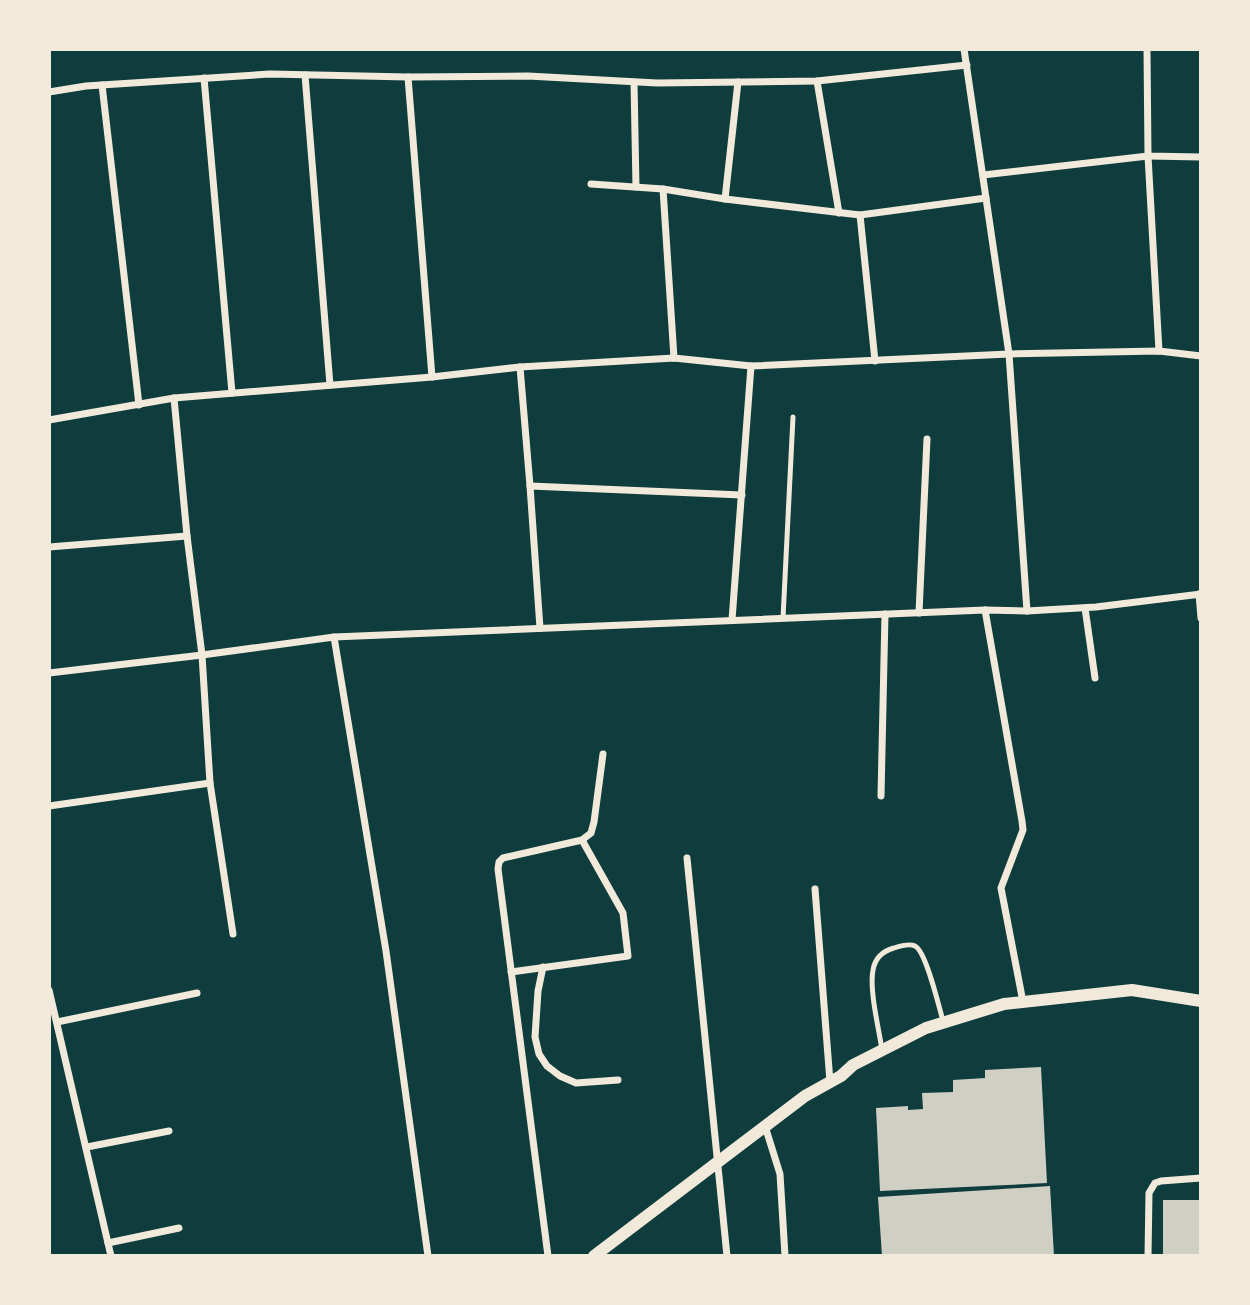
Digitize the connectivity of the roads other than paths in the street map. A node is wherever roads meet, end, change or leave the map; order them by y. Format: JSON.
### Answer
{"nodes":[{"id":1,"x":964,"y":49,"type":"edge"},
{"id":2,"x":1147,"y":49,"type":"edge"},
{"id":3,"x":967,"y":65,"type":"junction"},
{"id":4,"x":305,"y":75,"type":"junction"},
{"id":5,"x":408,"y":77,"type":"junction"},
{"id":6,"x":204,"y":78,"type":"junction"},
{"id":7,"x":817,"y":81,"type":"junction"},
{"id":8,"x":634,"y":82,"type":"junction"},
{"id":9,"x":738,"y":82,"type":"junction"},
{"id":10,"x":102,"y":85,"type":"junction"},
{"id":11,"x":49,"y":92,"type":"edge"},
{"id":12,"x":1148,"y":156,"type":"junction"},
{"id":13,"x":1201,"y":157,"type":"edge"},
{"id":14,"x":983,"y":176,"type":"junction"},
{"id":15,"x":591,"y":184,"type":"dead end"},
{"id":16,"x":636,"y":187,"type":"junction"},
{"id":17,"x":663,"y":189,"type":"junction"},
{"id":18,"x":986,"y":198,"type":"junction"},
{"id":19,"x":725,"y":199,"type":"junction"},
{"id":20,"x":839,"y":212,"type":"junction"},
{"id":21,"x":860,"y":215,"type":"junction"},
{"id":22,"x":1159,"y":351,"type":"junction"},
{"id":23,"x":1009,"y":354,"type":"junction"},
{"id":24,"x":1201,"y":356,"type":"edge"},
{"id":25,"x":674,"y":358,"type":"junction"},
{"id":26,"x":875,"y":361,"type":"junction"},
{"id":27,"x":751,"y":366,"type":"junction"},
{"id":28,"x":520,"y":367,"type":"junction"},
{"id":29,"x":432,"y":377,"type":"junction"},
{"id":30,"x":330,"y":385,"type":"junction"},
{"id":31,"x":232,"y":393,"type":"junction"},
{"id":32,"x":174,"y":398,"type":"junction"},
{"id":33,"x":139,"y":405,"type":"junction"},
{"id":34,"x":793,"y":417,"type":"dead end"},
{"id":35,"x":49,"y":421,"type":"edge"},
{"id":36,"x":927,"y":439,"type":"dead end"},
{"id":37,"x":530,"y":486,"type":"junction"},
{"id":38,"x":742,"y":495,"type":"junction"},
{"id":39,"x":187,"y":536,"type":"junction"},
{"id":40,"x":49,"y":547,"type":"edge"},
{"id":41,"x":1200,"y":594,"type":"edge"},
{"id":42,"x":1085,"y":608,"type":"junction"},
{"id":43,"x":985,"y":610,"type":"junction"},
{"id":44,"x":1027,"y":611,"type":"junction"},
{"id":45,"x":919,"y":612,"type":"junction"},
{"id":46,"x":885,"y":614,"type":"junction"},
{"id":47,"x":783,"y":618,"type":"junction"},
{"id":48,"x":1201,"y":618,"type":"edge"},
{"id":49,"x":733,"y":620,"type":"junction"},
{"id":50,"x":540,"y":628,"type":"junction"},
{"id":51,"x":334,"y":637,"type":"junction"},
{"id":52,"x":202,"y":655,"type":"junction"},
{"id":53,"x":49,"y":673,"type":"edge"},
{"id":54,"x":1096,"y":678,"type":"dead end"},
{"id":55,"x":603,"y":754,"type":"dead end"},
{"id":56,"x":210,"y":783,"type":"junction"},
{"id":57,"x":881,"y":796,"type":"dead end"},
{"id":58,"x":49,"y":806,"type":"edge"},
{"id":59,"x":582,"y":840,"type":"junction"},
{"id":60,"x":687,"y":858,"type":"dead end"},
{"id":61,"x":815,"y":889,"type":"dead end"},
{"id":62,"x":233,"y":934,"type":"dead end"},
{"id":63,"x":543,"y":967,"type":"junction"},
{"id":64,"x":511,"y":972,"type":"junction"},
{"id":65,"x":49,"y":990,"type":"edge"},
{"id":66,"x":197,"y":993,"type":"dead end"},
{"id":67,"x":1201,"y":1001,"type":"edge"},
{"id":68,"x":1023,"y":1002,"type":"junction"},
{"id":69,"x":57,"y":1022,"type":"junction"},
{"id":70,"x":943,"y":1023,"type":"junction"},
{"id":71,"x":883,"y":1050,"type":"junction"},
{"id":72,"x":618,"y":1080,"type":"dead end"},
{"id":73,"x":830,"y":1082,"type":"junction"},
{"id":74,"x":765,"y":1126,"type":"junction"},
{"id":75,"x":169,"y":1131,"type":"dead end"},
{"id":76,"x":87,"y":1147,"type":"junction"},
{"id":77,"x":718,"y":1162,"type":"junction"},
{"id":78,"x":1201,"y":1178,"type":"edge"},
{"id":79,"x":179,"y":1228,"type":"dead end"},
{"id":80,"x":108,"y":1243,"type":"junction"},
{"id":81,"x":111,"y":1256,"type":"edge"},
{"id":82,"x":428,"y":1256,"type":"edge"},
{"id":83,"x":548,"y":1256,"type":"edge"},
{"id":84,"x":594,"y":1256,"type":"edge"},
{"id":85,"x":727,"y":1256,"type":"edge"},
{"id":86,"x":785,"y":1256,"type":"edge"},
{"id":87,"x":1148,"y":1256,"type":"edge"}],
"edges":[{"from":1,"to":3,"type":"street"},
{"from":2,"to":12,"type":"street"},
{"from":3,"to":7,"type":"street"},
{"from":3,"to":14,"type":"street"},
{"from":4,"to":5,"type":"street"},
{"from":4,"to":6,"type":"street"},
{"from":4,"to":30,"type":"street"},
{"from":5,"to":8,"type":"street"},
{"from":5,"to":29,"type":"street"},
{"from":6,"to":10,"type":"street"},
{"from":6,"to":31,"type":"street"},
{"from":7,"to":9,"type":"street"},
{"from":7,"to":20,"type":"street"},
{"from":8,"to":9,"type":"street"},
{"from":8,"to":16,"type":"street"},
{"from":9,"to":19,"type":"street"},
{"from":10,"to":11,"type":"street"},
{"from":10,"to":33,"type":"street"},
{"from":12,"to":13,"type":"street"},
{"from":12,"to":14,"type":"street"},
{"from":12,"to":22,"type":"street"},
{"from":14,"to":18,"type":"street"},
{"from":15,"to":16,"type":"street"},
{"from":16,"to":17,"type":"street"},
{"from":17,"to":19,"type":"street"},
{"from":17,"to":25,"type":"street"},
{"from":18,"to":21,"type":"street"},
{"from":18,"to":23,"type":"street"},
{"from":19,"to":20,"type":"street"},
{"from":20,"to":21,"type":"street"},
{"from":21,"to":26,"type":"street"},
{"from":22,"to":23,"type":"street"},
{"from":22,"to":24,"type":"street"},
{"from":23,"to":26,"type":"street"},
{"from":23,"to":44,"type":"street"},
{"from":25,"to":27,"type":"street"},
{"from":25,"to":28,"type":"street"},
{"from":26,"to":27,"type":"street"},
{"from":27,"to":38,"type":"street"},
{"from":28,"to":29,"type":"street"},
{"from":28,"to":37,"type":"street"},
{"from":29,"to":30,"type":"street"},
{"from":30,"to":31,"type":"street"},
{"from":31,"to":32,"type":"street"},
{"from":32,"to":33,"type":"street"},
{"from":32,"to":39,"type":"street"},
{"from":33,"to":35,"type":"street"},
{"from":34,"to":47,"type":"lane"},
{"from":36,"to":45,"type":"street"},
{"from":37,"to":38,"type":"street"},
{"from":37,"to":50,"type":"street"},
{"from":38,"to":49,"type":"street"},
{"from":39,"to":40,"type":"street"},
{"from":39,"to":52,"type":"street"},
{"from":41,"to":42,"type":"street"},
{"from":41,"to":48,"type":"street"},
{"from":42,"to":44,"type":"street"},
{"from":42,"to":54,"type":"street"},
{"from":43,"to":44,"type":"street"},
{"from":43,"to":45,"type":"street"},
{"from":43,"to":68,"type":"street"},
{"from":45,"to":46,"type":"street"},
{"from":46,"to":47,"type":"street"},
{"from":46,"to":57,"type":"street"},
{"from":47,"to":49,"type":"street"},
{"from":49,"to":50,"type":"street"},
{"from":50,"to":51,"type":"street"},
{"from":51,"to":52,"type":"street"},
{"from":51,"to":82,"type":"street"},
{"from":52,"to":53,"type":"street"},
{"from":52,"to":56,"type":"street"},
{"from":55,"to":59,"type":"street"},
{"from":56,"to":58,"type":"street"},
{"from":56,"to":62,"type":"street"},
{"from":59,"to":63,"type":"street"},
{"from":59,"to":64,"type":"street"},
{"from":60,"to":77,"type":"street"},
{"from":61,"to":73,"type":"street"},
{"from":63,"to":64,"type":"street"},
{"from":63,"to":72,"type":"street"},
{"from":64,"to":83,"type":"street"},
{"from":65,"to":69,"type":"street"},
{"from":66,"to":69,"type":"street"},
{"from":67,"to":68,"type":"street"},
{"from":68,"to":70,"type":"street"},
{"from":69,"to":76,"type":"street"},
{"from":70,"to":71,"type":"street"},
{"from":70,"to":71,"type":"lane"},
{"from":71,"to":73,"type":"street"},
{"from":73,"to":74,"type":"street"},
{"from":74,"to":77,"type":"street"},
{"from":74,"to":86,"type":"street"},
{"from":75,"to":76,"type":"street"},
{"from":76,"to":80,"type":"street"},
{"from":77,"to":84,"type":"street"},
{"from":77,"to":85,"type":"street"},
{"from":78,"to":87,"type":"street"},
{"from":79,"to":80,"type":"street"},
{"from":80,"to":81,"type":"street"}]}
